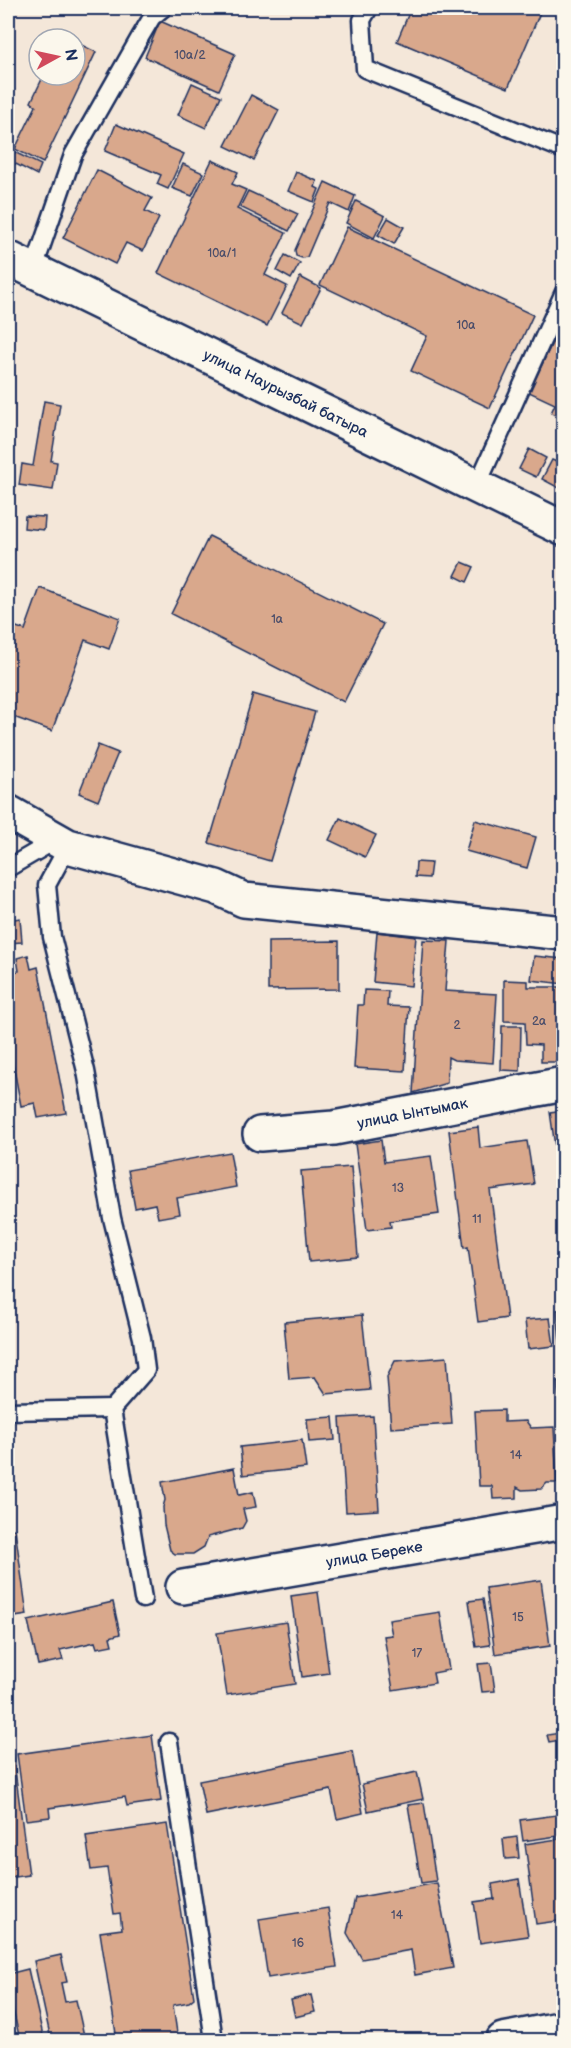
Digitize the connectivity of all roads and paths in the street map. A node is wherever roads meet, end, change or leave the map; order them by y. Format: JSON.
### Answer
{"nodes":[{"id":1,"x":163,"y":8,"type":"edge"},
{"id":2,"x":369,"y":8,"type":"edge"},
{"id":3,"x":564,"y":150,"type":"edge"},
{"id":4,"x":20,"y":264,"type":"edge"},
{"id":5,"x":564,"y":292,"type":"edge"},
{"id":6,"x":476,"y":488,"type":"junction"},
{"id":7,"x":564,"y":529,"type":"edge"},
{"id":8,"x":8,"y":812,"type":"edge"},
{"id":9,"x":62,"y":843,"type":"junction"},
{"id":10,"x":8,"y":868,"type":"edge"},
{"id":11,"x":564,"y":933,"type":"edge"},
{"id":12,"x":564,"y":1084,"type":"edge"},
{"id":13,"x":260,"y":1134,"type":"dead end"},
{"id":14,"x":112,"y":1409,"type":"junction"},
{"id":15,"x":8,"y":1411,"type":"edge"},
{"id":16,"x":564,"y":1522,"type":"edge"},
{"id":17,"x":183,"y":1587,"type":"dead end"},
{"id":18,"x":143,"y":1599,"type":"dead end"},
{"id":19,"x":169,"y":1742,"type":"dead end"},
{"id":20,"x":564,"y":2028,"type":"edge"},
{"id":21,"x":214,"y":2040,"type":"edge"},
{"id":22,"x":503,"y":2040,"type":"edge"}],
"edges":[{"from":1,"to":4,"type":"lane"},
{"from":2,"to":3,"type":"lane"},
{"from":4,"to":6,"type":"street","name":"улица Наурызбай батыра"},
{"from":5,"to":6,"type":"lane"},
{"from":6,"to":7,"type":"street","name":"улица Наурызбай батыра"},
{"from":8,"to":9,"type":"street"},
{"from":9,"to":10,"type":"lane"},
{"from":9,"to":11,"type":"street"},
{"from":9,"to":14,"type":"lane"},
{"from":12,"to":13,"type":"street","name":"улица Ынтымак"},
{"from":14,"to":15,"type":"lane"},
{"from":14,"to":18,"type":"lane"},
{"from":16,"to":17,"type":"street","name":"улица Береке"},
{"from":19,"to":21,"type":"lane"},
{"from":20,"to":22,"type":"street"}]}
